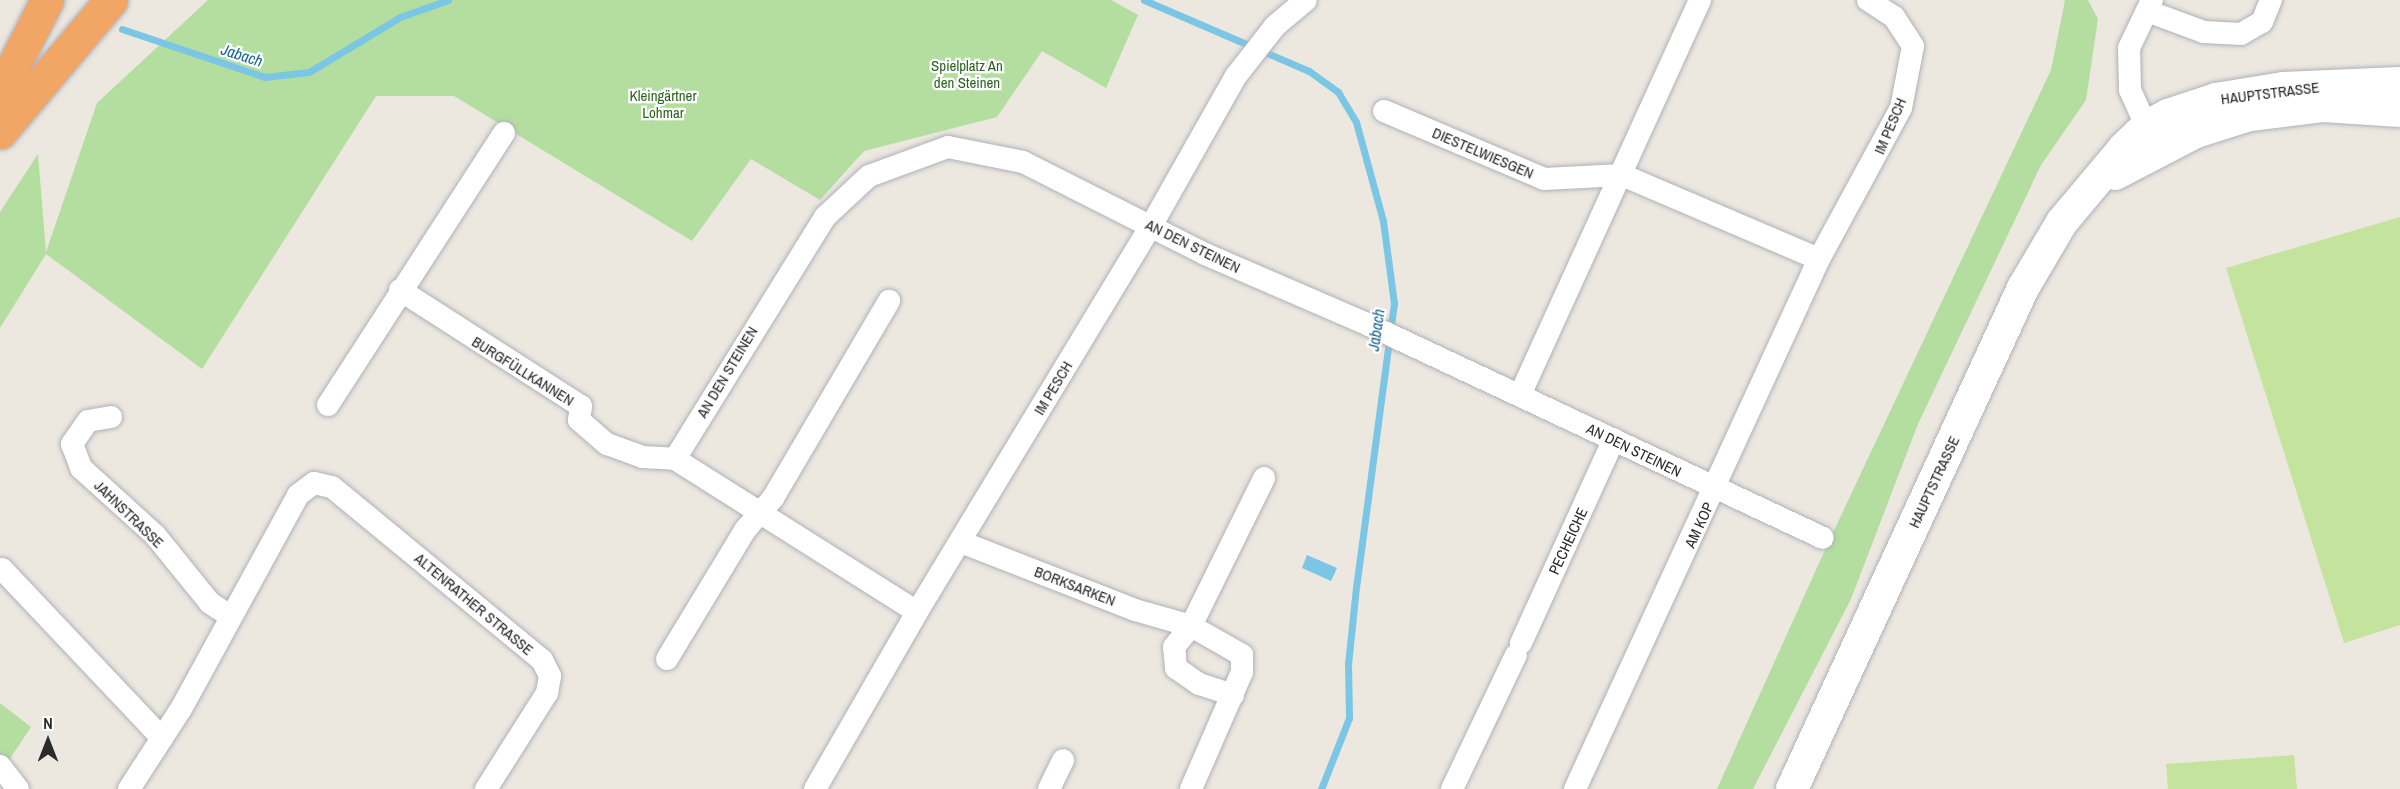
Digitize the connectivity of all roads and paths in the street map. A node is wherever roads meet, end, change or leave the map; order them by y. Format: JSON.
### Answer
{"nodes":[{"id":1,"x":47,"y":0,"type":"edge"},
{"id":2,"x":111,"y":0,"type":"edge"},
{"id":3,"x":1306,"y":0,"type":"edge"},
{"id":4,"x":1700,"y":0,"type":"edge"},
{"id":5,"x":1868,"y":0,"type":"edge"},
{"id":6,"x":2271,"y":0,"type":"edge"},
{"id":7,"x":2150,"y":5,"type":"edge"},
{"id":8,"x":2400,"y":83,"type":"edge"},
{"id":9,"x":0,"y":92,"type":"edge"},
{"id":10,"x":1384,"y":111,"type":"dead end"},
{"id":11,"x":2400,"y":111,"type":"edge"},
{"id":12,"x":0,"y":132,"type":"edge"},
{"id":13,"x":504,"y":133,"type":"dead end"},
{"id":14,"x":2152,"y":138,"type":"junction"},
{"id":15,"x":1622,"y":175,"type":"junction"},
{"id":16,"x":1151,"y":226,"type":"junction"},
{"id":17,"x":1819,"y":259,"type":"junction"},
{"id":18,"x":400,"y":290,"type":"junction"},
{"id":19,"x":889,"y":301,"type":"dead end"},
{"id":20,"x":1520,"y":395,"type":"junction"},
{"id":21,"x":328,"y":405,"type":"dead end"},
{"id":22,"x":111,"y":417,"type":"dead end"},
{"id":23,"x":1614,"y":440,"type":"junction"},
{"id":24,"x":675,"y":459,"type":"junction"},
{"id":25,"x":1263,"y":478,"type":"dead end"},
{"id":26,"x":1715,"y":490,"type":"junction"},
{"id":27,"x":761,"y":514,"type":"junction"},
{"id":28,"x":1823,"y":538,"type":"dead end"},
{"id":29,"x":961,"y":542,"type":"junction"},
{"id":30,"x":2,"y":569,"type":"dead end"},
{"id":31,"x":917,"y":612,"type":"junction"},
{"id":32,"x":230,"y":616,"type":"junction"},
{"id":33,"x":1191,"y":626,"type":"junction"},
{"id":34,"x":668,"y":659,"type":"dead end"},
{"id":35,"x":1233,"y":695,"type":"junction"},
{"id":36,"x":162,"y":738,"type":"junction"},
{"id":37,"x":1063,"y":760,"type":"dead end"},
{"id":38,"x":0,"y":766,"type":"edge"},
{"id":39,"x":18,"y":789,"type":"edge"},
{"id":40,"x":129,"y":789,"type":"edge"},
{"id":41,"x":486,"y":789,"type":"edge"},
{"id":42,"x":815,"y":789,"type":"edge"},
{"id":43,"x":1049,"y":789,"type":"edge"},
{"id":44,"x":1191,"y":789,"type":"edge"},
{"id":45,"x":1452,"y":789,"type":"edge"},
{"id":46,"x":1575,"y":789,"type":"edge"},
{"id":47,"x":1792,"y":789,"type":"edge"}],
"edges":[{"from":1,"to":9,"type":"highway"},
{"from":2,"to":12,"type":"highway"},
{"from":3,"to":16,"type":"street","name":"IM PESCH"},
{"from":4,"to":15,"type":"street"},
{"from":5,"to":17,"type":"street","name":"IM PESCH"},
{"from":6,"to":7,"type":"street"},
{"from":7,"to":14,"type":"street"},
{"from":8,"to":14,"type":"main road","name":"HAUPTSTRASSE"},
{"from":10,"to":15,"type":"street","name":"DIESTELWIESGEN"},
{"from":11,"to":14,"type":"main road","name":"HAUPTSTRASSE"},
{"from":13,"to":18,"type":"street"},
{"from":14,"to":47,"type":"main road","name":"HAUPTSTRASSE"},
{"from":15,"to":17,"type":"street","name":"DIESTELWIESGEN"},
{"from":15,"to":20,"type":"street"},
{"from":16,"to":20,"type":"street","name":"AN DEN STEINEN"},
{"from":16,"to":24,"type":"street","name":"AN DEN STEINEN"},
{"from":16,"to":29,"type":"street","name":"IM PESCH"},
{"from":17,"to":26,"type":"street","name":"AM KOP"},
{"from":18,"to":21,"type":"street"},
{"from":18,"to":24,"type":"street","name":"BURGFÜLLKANNEN"},
{"from":19,"to":27,"type":"street"},
{"from":20,"to":23,"type":"street","name":"AN DEN STEINEN"},
{"from":22,"to":32,"type":"street","name":"JAHNSTRASSE"},
{"from":23,"to":26,"type":"street","name":"AN DEN STEINEN"},
{"from":23,"to":45,"type":"street","name":"PECHEICHE"},
{"from":24,"to":27,"type":"street","name":"BURGFÜLLKANNEN"},
{"from":25,"to":33,"type":"street"},
{"from":26,"to":28,"type":"street","name":"AN DEN STEINEN"},
{"from":26,"to":46,"type":"street","name":"AM KOP"},
{"from":27,"to":31,"type":"street","name":"BURGFÜLLKANNEN"},
{"from":27,"to":34,"type":"street"},
{"from":29,"to":31,"type":"street","name":"IM PESCH"},
{"from":29,"to":33,"type":"street","name":"BORKSARKEN"},
{"from":30,"to":36,"type":"street"},
{"from":31,"to":42,"type":"street","name":"IM PESCH"},
{"from":32,"to":36,"type":"street"},
{"from":32,"to":41,"type":"street","name":"ALTENRATHER STRASSE"},
{"from":33,"to":35,"type":"street","name":"BORKSARKEN"},
{"from":33,"to":35,"type":"street"},
{"from":35,"to":44,"type":"street","name":"BORKSARKEN"},
{"from":36,"to":40,"type":"street"},
{"from":37,"to":43,"type":"street"},
{"from":38,"to":39,"type":"street"}]}
